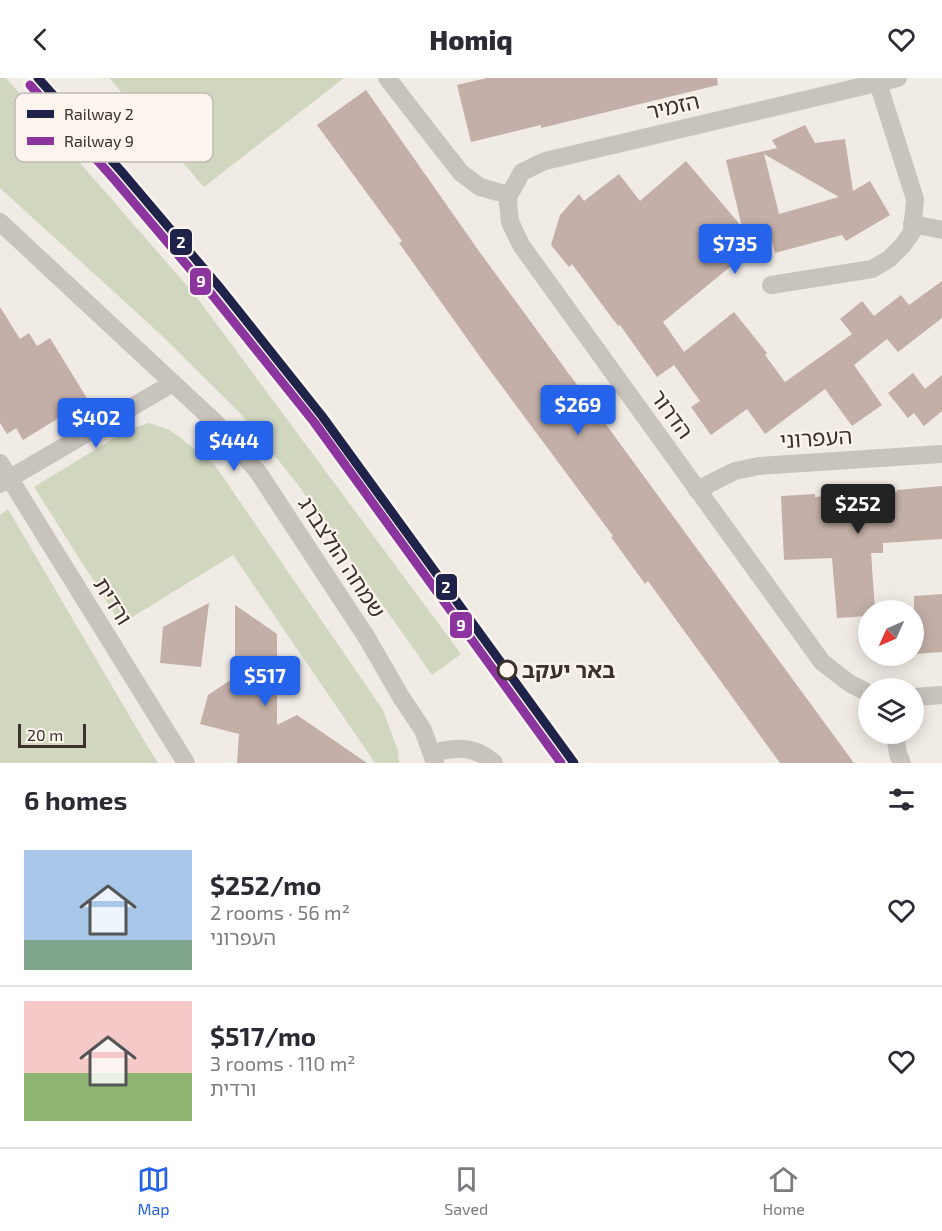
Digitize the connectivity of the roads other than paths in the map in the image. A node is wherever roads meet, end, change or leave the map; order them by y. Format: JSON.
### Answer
{"nodes":[{"id":1,"x":387,"y":78,"type":"edge"},
{"id":2,"x":898,"y":78,"type":"edge"},
{"id":3,"x":878,"y":83,"type":"junction"},
{"id":4,"x":509,"y":195,"type":"junction"},
{"id":5,"x":0,"y":222,"type":"edge"},
{"id":6,"x":912,"y":224,"type":"junction"},
{"id":7,"x":942,"y":230,"type":"edge"},
{"id":8,"x":771,"y":285,"type":"dead end"},
{"id":9,"x":173,"y":383,"type":"junction"},
{"id":10,"x":942,"y":454,"type":"edge"},
{"id":11,"x":3,"y":475,"type":"edge"},
{"id":12,"x":698,"y":490,"type":"junction"},
{"id":13,"x":858,"y":688,"type":"edge"},
{"id":14,"x":942,"y":695,"type":"edge"},
{"id":15,"x":924,"y":697,"type":"edge"},
{"id":16,"x":896,"y":744,"type":"edge"},
{"id":17,"x":434,"y":758,"type":"edge"},
{"id":18,"x":186,"y":763,"type":"edge"},
{"id":19,"x":494,"y":763,"type":"edge"},
{"id":20,"x":902,"y":763,"type":"edge"}],
"edges":[{"from":1,"to":4,"type":"street"},
{"from":2,"to":3,"type":"street","name":"הזמיר"},
{"from":3,"to":4,"type":"street","name":"הזמיר"},
{"from":3,"to":6,"type":"street"},
{"from":4,"to":12,"type":"street","name":"הדרור"},
{"from":5,"to":9,"type":"street","name":"שמחה הולצברג"},
{"from":6,"to":7,"type":"street"},
{"from":6,"to":8,"type":"street"},
{"from":9,"to":11,"type":"street"},
{"from":9,"to":17,"type":"street","name":"שמחה הולצברג"},
{"from":10,"to":12,"type":"street","name":"העפרוני"},
{"from":11,"to":18,"type":"street","name":"ורדית"},
{"from":12,"to":13,"type":"street","name":"הדרור"},
{"from":14,"to":15,"type":"street"},
{"from":16,"to":20,"type":"street"},
{"from":17,"to":19,"type":"street"}]}
